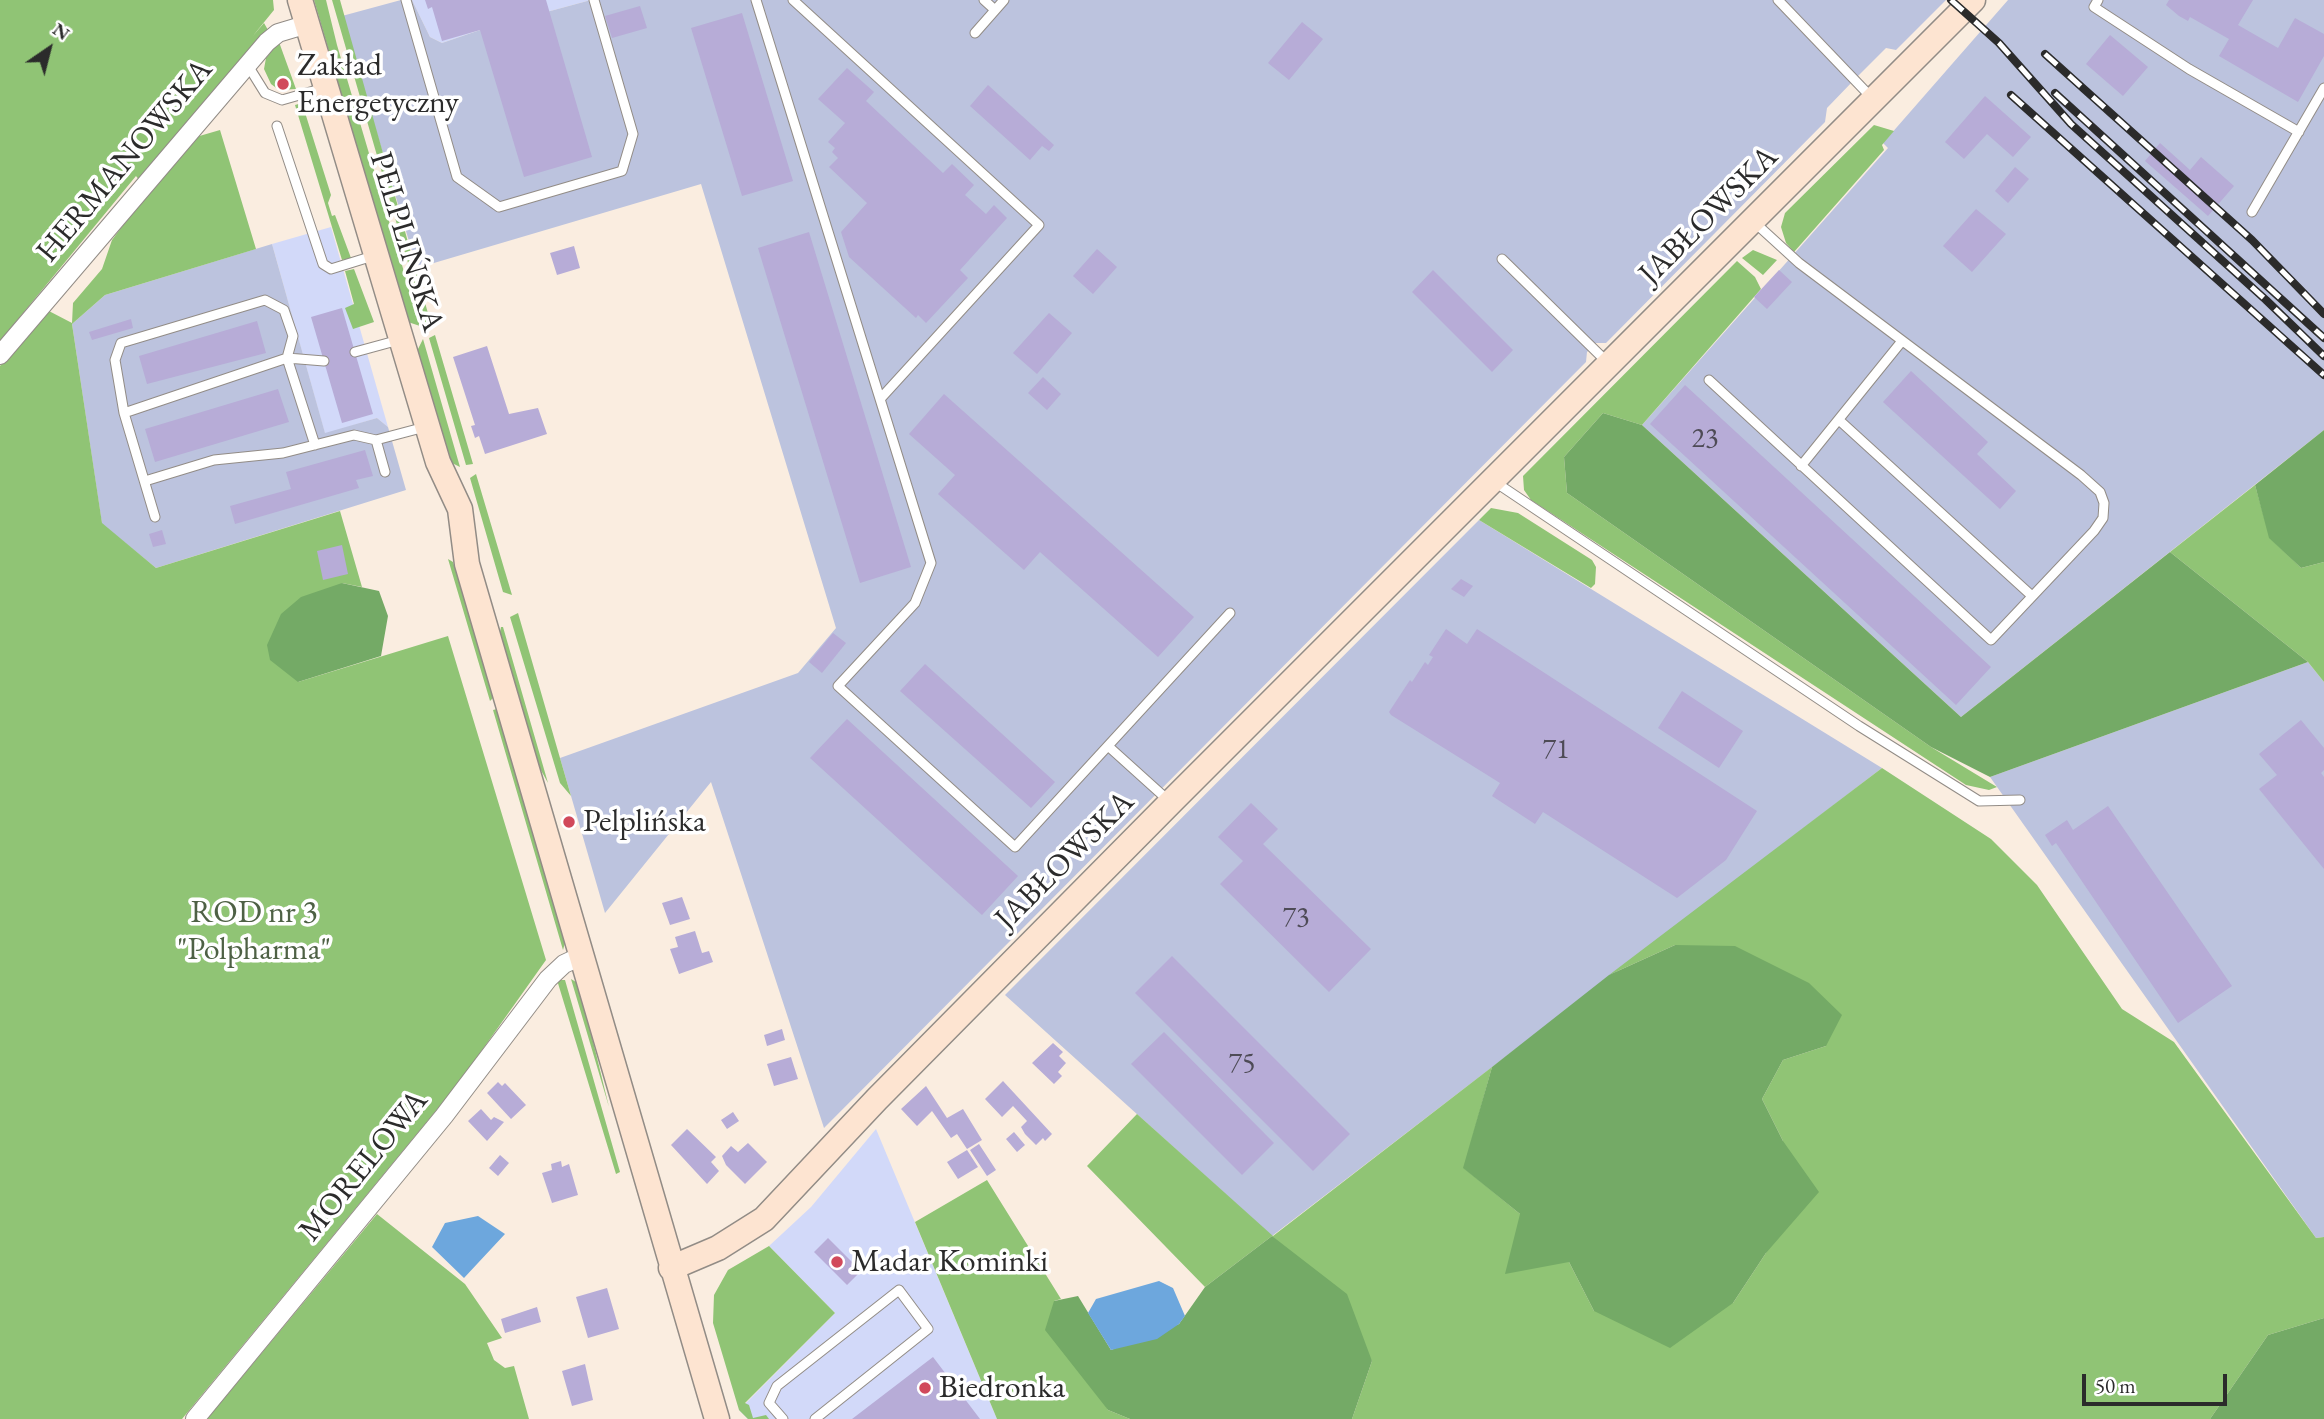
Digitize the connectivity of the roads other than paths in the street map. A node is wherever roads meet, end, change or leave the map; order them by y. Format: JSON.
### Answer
{"nodes":[{"id":1,"x":300,"y":0,"type":"edge"},
{"id":2,"x":406,"y":0,"type":"edge"},
{"id":3,"x":594,"y":0,"type":"edge"},
{"id":4,"x":757,"y":0,"type":"edge"},
{"id":5,"x":793,"y":0,"type":"edge"},
{"id":6,"x":984,"y":0,"type":"edge"},
{"id":7,"x":1004,"y":0,"type":"edge"},
{"id":8,"x":1778,"y":0,"type":"edge"},
{"id":9,"x":1973,"y":0,"type":"edge"},
{"id":10,"x":2098,"y":0,"type":"edge"},
{"id":11,"x":995,"y":10,"type":"junction"},
{"id":12,"x":308,"y":24,"type":"junction"},
{"id":13,"x":975,"y":33,"type":"dead end"},
{"id":14,"x":247,"y":64,"type":"junction"},
{"id":15,"x":326,"y":87,"type":"junction"},
{"id":16,"x":2324,"y":88,"type":"edge"},
{"id":17,"x":1873,"y":99,"type":"junction"},
{"id":18,"x":277,"y":126,"type":"dead end"},
{"id":19,"x":2299,"y":132,"type":"junction"},
{"id":20,"x":2252,"y":212,"type":"dead end"},
{"id":21,"x":1752,"y":220,"type":"junction"},
{"id":22,"x":375,"y":256,"type":"junction"},
{"id":23,"x":1502,"y":259,"type":"dead end"},
{"id":24,"x":401,"y":340,"type":"junction"},
{"id":25,"x":1902,"y":341,"type":"junction"},
{"id":26,"x":355,"y":352,"type":"dead end"},
{"id":27,"x":0,"y":355,"type":"edge"},
{"id":28,"x":287,"y":358,"type":"junction"},
{"id":29,"x":324,"y":361,"type":"dead end"},
{"id":30,"x":1608,"y":363,"type":"junction"},
{"id":31,"x":1709,"y":380,"type":"dead end"},
{"id":32,"x":881,"y":398,"type":"junction"},
{"id":33,"x":124,"y":413,"type":"junction"},
{"id":34,"x":1839,"y":420,"type":"junction"},
{"id":35,"x":427,"y":426,"type":"junction"},
{"id":36,"x":376,"y":440,"type":"junction"},
{"id":37,"x":315,"y":445,"type":"junction"},
{"id":38,"x":1801,"y":466,"type":"junction"},
{"id":39,"x":385,"y":472,"type":"dead end"},
{"id":40,"x":1493,"y":480,"type":"junction"},
{"id":41,"x":145,"y":481,"type":"junction"},
{"id":42,"x":155,"y":517,"type":"dead end"},
{"id":43,"x":2032,"y":596,"type":"junction"},
{"id":44,"x":1230,"y":613,"type":"dead end"},
{"id":45,"x":1108,"y":746,"type":"junction"},
{"id":46,"x":2020,"y":800,"type":"dead end"},
{"id":47,"x":1171,"y":802,"type":"junction"},
{"id":48,"x":581,"y":956,"type":"junction"},
{"id":49,"x":671,"y":1268,"type":"junction"},
{"id":50,"x":195,"y":1419,"type":"edge"},
{"id":51,"x":717,"y":1419,"type":"edge"},
{"id":52,"x":783,"y":1419,"type":"edge"},
{"id":53,"x":815,"y":1419,"type":"edge"}],
"edges":[{"from":1,"to":12,"type":"main road","name":"PELPLIŃSKA"},
{"from":2,"to":3,"type":"lane"},
{"from":4,"to":32,"type":"lane"},
{"from":5,"to":32,"type":"lane"},
{"from":6,"to":11,"type":"lane"},
{"from":7,"to":11,"type":"lane"},
{"from":8,"to":17,"type":"lane"},
{"from":9,"to":17,"type":"main road","name":"JABŁOWSKA"},
{"from":10,"to":19,"type":"lane"},
{"from":11,"to":13,"type":"lane"},
{"from":12,"to":14,"type":"street","name":"HERMANOWSKA"},
{"from":12,"to":15,"type":"main road","name":"PELPLIŃSKA"},
{"from":14,"to":15,"type":"lane"},
{"from":14,"to":27,"type":"street","name":"HERMANOWSKA"},
{"from":15,"to":22,"type":"main road","name":"PELPLIŃSKA"},
{"from":16,"to":19,"type":"lane"},
{"from":17,"to":21,"type":"main road","name":"JABŁOWSKA"},
{"from":18,"to":22,"type":"lane"},
{"from":19,"to":20,"type":"lane"},
{"from":21,"to":25,"type":"lane"},
{"from":21,"to":30,"type":"main road","name":"JABŁOWSKA"},
{"from":22,"to":24,"type":"main road","name":"PELPLIŃSKA"},
{"from":23,"to":30,"type":"lane"},
{"from":24,"to":26,"type":"lane"},
{"from":24,"to":35,"type":"main road","name":"PELPLIŃSKA"},
{"from":25,"to":34,"type":"lane"},
{"from":25,"to":43,"type":"lane"},
{"from":28,"to":29,"type":"lane"},
{"from":28,"to":33,"type":"lane"},
{"from":28,"to":33,"type":"lane"},
{"from":28,"to":37,"type":"lane"},
{"from":30,"to":40,"type":"main road","name":"JABŁOWSKA"},
{"from":31,"to":38,"type":"lane"},
{"from":32,"to":45,"type":"lane"},
{"from":33,"to":41,"type":"lane"},
{"from":34,"to":38,"type":"lane"},
{"from":34,"to":43,"type":"lane"},
{"from":35,"to":36,"type":"lane"},
{"from":35,"to":48,"type":"main road","name":"PELPLIŃSKA"},
{"from":36,"to":37,"type":"lane"},
{"from":36,"to":39,"type":"lane"},
{"from":37,"to":41,"type":"lane"},
{"from":38,"to":43,"type":"lane"},
{"from":40,"to":46,"type":"lane"},
{"from":40,"to":47,"type":"main road","name":"JABŁOWSKA"},
{"from":41,"to":42,"type":"lane"},
{"from":44,"to":45,"type":"lane"},
{"from":45,"to":47,"type":"lane"},
{"from":47,"to":49,"type":"main road","name":"JABŁOWSKA"},
{"from":48,"to":49,"type":"main road","name":"PELPLIŃSKA"},
{"from":48,"to":50,"type":"street","name":"MORELOWA"},
{"from":49,"to":51,"type":"main road","name":"PELPLIŃSKA"},
{"from":52,"to":53,"type":"lane"}]}
